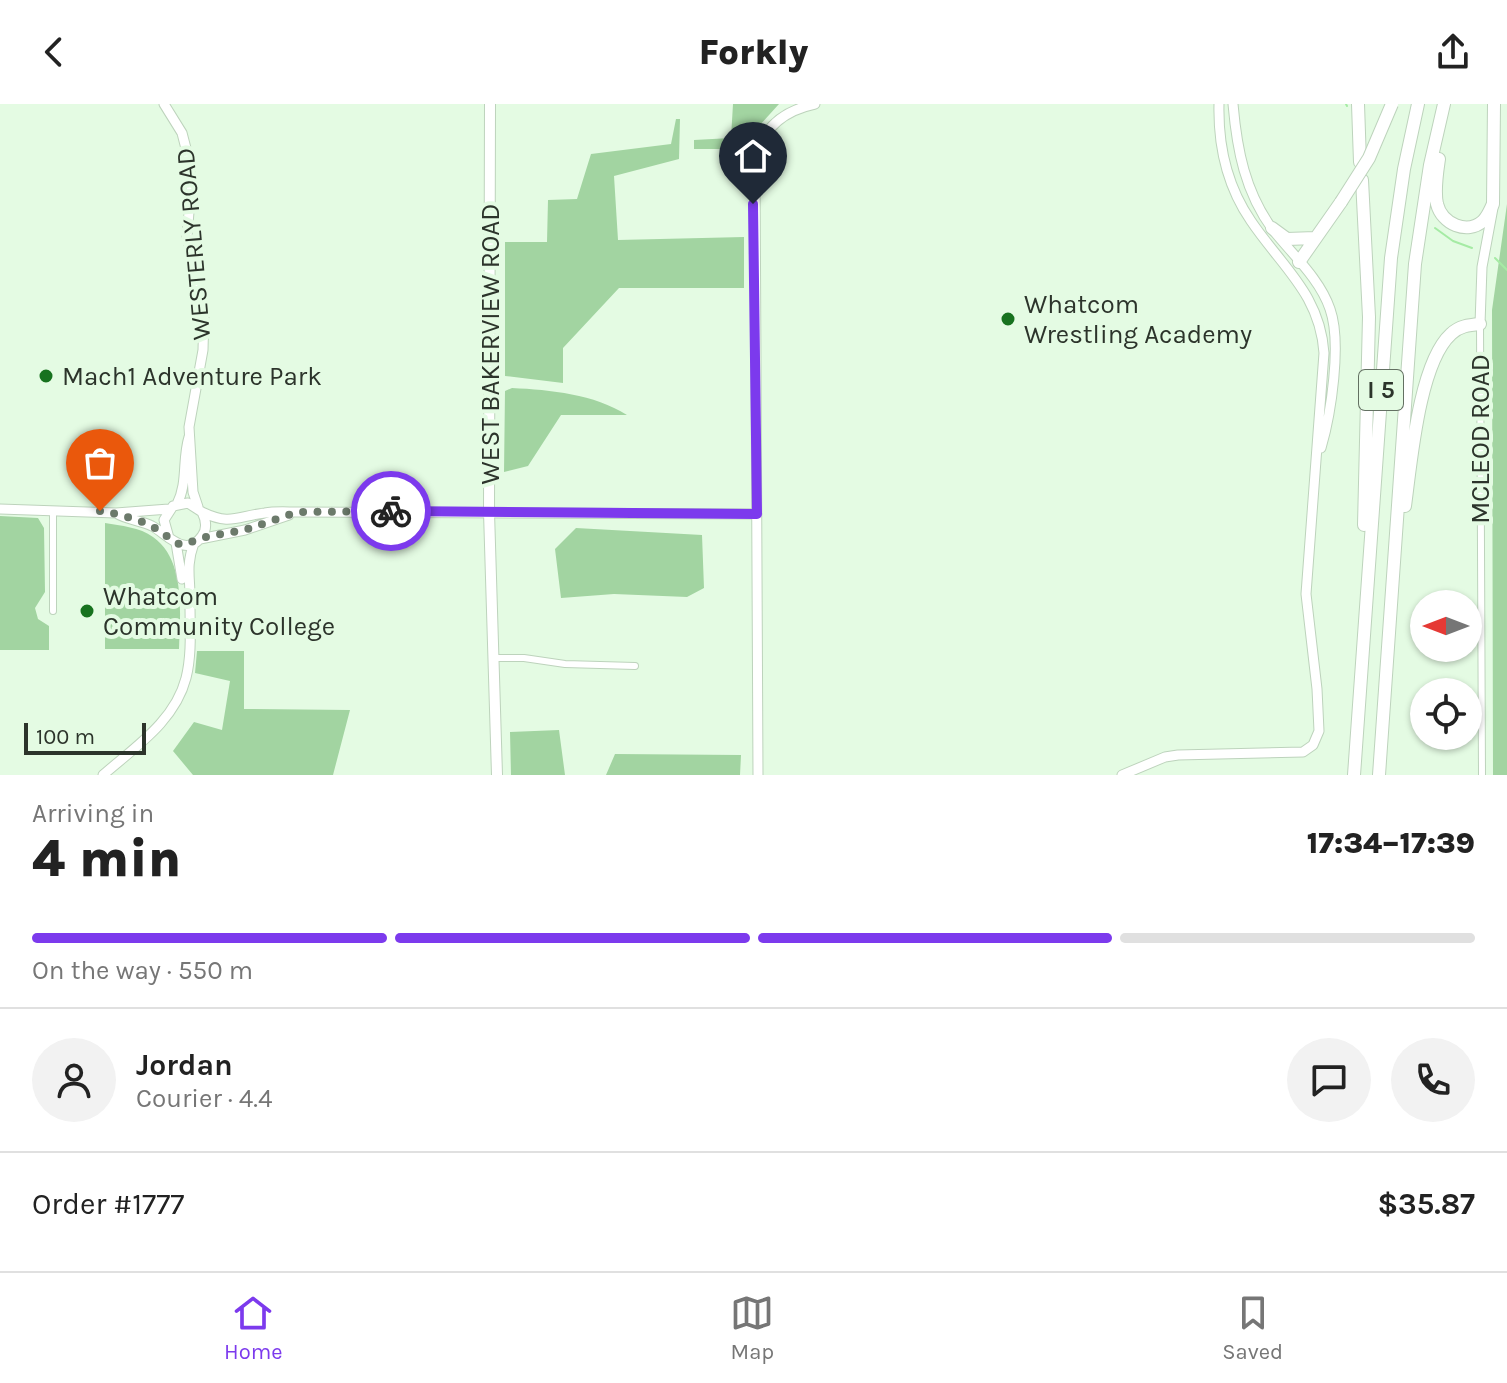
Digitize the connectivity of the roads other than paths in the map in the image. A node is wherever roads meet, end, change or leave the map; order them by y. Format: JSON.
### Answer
{"nodes":[{"id":1,"x":164,"y":104,"type":"edge"},
{"id":2,"x":490,"y":104,"type":"edge"},
{"id":3,"x":815,"y":104,"type":"edge"},
{"id":4,"x":1219,"y":104,"type":"edge"},
{"id":5,"x":1233,"y":104,"type":"edge"},
{"id":6,"x":1358,"y":104,"type":"edge"},
{"id":7,"x":1392,"y":104,"type":"edge"},
{"id":8,"x":1418,"y":104,"type":"edge"},
{"id":9,"x":1444,"y":104,"type":"edge"},
{"id":10,"x":1495,"y":106,"type":"edge"},
{"id":11,"x":1360,"y":162,"type":"dead end"},
{"id":12,"x":1362,"y":180,"type":"dead end"},
{"id":13,"x":1493,"y":204,"type":"junction"},
{"id":14,"x":1272,"y":228,"type":"junction"},
{"id":15,"x":1315,"y":238,"type":"junction"},
{"id":16,"x":1298,"y":268,"type":"junction"},
{"id":17,"x":1480,"y":324,"type":"junction"},
{"id":18,"x":189,"y":437,"type":"junction"},
{"id":19,"x":1316,"y":467,"type":"junction"},
{"id":20,"x":173,"y":507,"type":"junction"},
{"id":21,"x":0,"y":509,"type":"edge"},
{"id":22,"x":200,"y":509,"type":"junction"},
{"id":23,"x":53,"y":510,"type":"junction"},
{"id":24,"x":297,"y":512,"type":"junction"},
{"id":25,"x":489,"y":512,"type":"junction"},
{"id":26,"x":116,"y":513,"type":"junction"},
{"id":27,"x":757,"y":514,"type":"junction"},
{"id":28,"x":172,"y":541,"type":"junction"},
{"id":29,"x":197,"y":541,"type":"junction"},
{"id":30,"x":53,"y":611,"type":"dead end"},
{"id":31,"x":189,"y":613,"type":"junction"},
{"id":32,"x":1390,"y":624,"type":"junction"},
{"id":33,"x":495,"y":658,"type":"junction"},
{"id":34,"x":635,"y":666,"type":"dead end"},
{"id":35,"x":1360,"y":678,"type":"junction"},
{"id":36,"x":103,"y":775,"type":"edge"},
{"id":37,"x":497,"y":775,"type":"edge"},
{"id":38,"x":758,"y":775,"type":"edge"},
{"id":39,"x":1122,"y":775,"type":"edge"},
{"id":40,"x":1354,"y":775,"type":"edge"},
{"id":41,"x":1379,"y":775,"type":"edge"},
{"id":42,"x":1482,"y":775,"type":"edge"}],
"edges":[{"from":1,"to":18,"type":"street","name":"WESTERLY ROAD"},
{"from":2,"to":25,"type":"main road","name":"WEST BAKERVIEW ROAD"},
{"from":3,"to":27,"type":"street"},
{"from":4,"to":16,"type":"street"},
{"from":5,"to":14,"type":"street"},
{"from":6,"to":11,"type":"highway"},
{"from":7,"to":15,"type":"highway","bridge":true},
{"from":8,"to":35,"type":"highway","number":"I 5"},
{"from":9,"to":13,"type":"highway"},
{"from":9,"to":32,"type":"highway","number":"I 5"},
{"from":10,"to":13,"type":"highway","name":"MCLEOD ROAD"},
{"from":12,"to":35,"type":"highway"},
{"from":13,"to":17,"type":"street","name":"MCLEOD ROAD"},
{"from":14,"to":15,"type":"highway"},
{"from":14,"to":16,"type":"street"},
{"from":15,"to":16,"type":"highway"},
{"from":16,"to":19,"type":"street"},
{"from":16,"to":19,"type":"street"},
{"from":17,"to":32,"type":"highway"},
{"from":17,"to":42,"type":"street","name":"MCLEOD ROAD"},
{"from":18,"to":20,"type":"street","name":"WESTERLY ROAD"},
{"from":18,"to":22,"type":"street","name":"WESTERLY ROAD"},
{"from":19,"to":39,"type":"street"},
{"from":20,"to":22,"type":"street"},
{"from":20,"to":26,"type":"street"},
{"from":20,"to":28,"type":"street"},
{"from":21,"to":23,"type":"street"},
{"from":22,"to":24,"type":"street"},
{"from":22,"to":29,"type":"street"},
{"from":23,"to":26,"type":"street"},
{"from":23,"to":30,"type":"street"},
{"from":24,"to":25,"type":"street"},
{"from":24,"to":29,"type":"street"},
{"from":25,"to":27,"type":"street"},
{"from":25,"to":33,"type":"main road","name":"WEST BAKERVIEW ROAD"},
{"from":26,"to":28,"type":"street"},
{"from":27,"to":38,"type":"street"},
{"from":28,"to":29,"type":"street"},
{"from":28,"to":31,"type":"street"},
{"from":29,"to":31,"type":"street"},
{"from":31,"to":36,"type":"street"},
{"from":32,"to":41,"type":"highway","number":"I 5"},
{"from":33,"to":34,"type":"street"},
{"from":33,"to":37,"type":"main road","name":"WEST BAKERVIEW ROAD"},
{"from":35,"to":40,"type":"highway","number":"I 5"}]}
